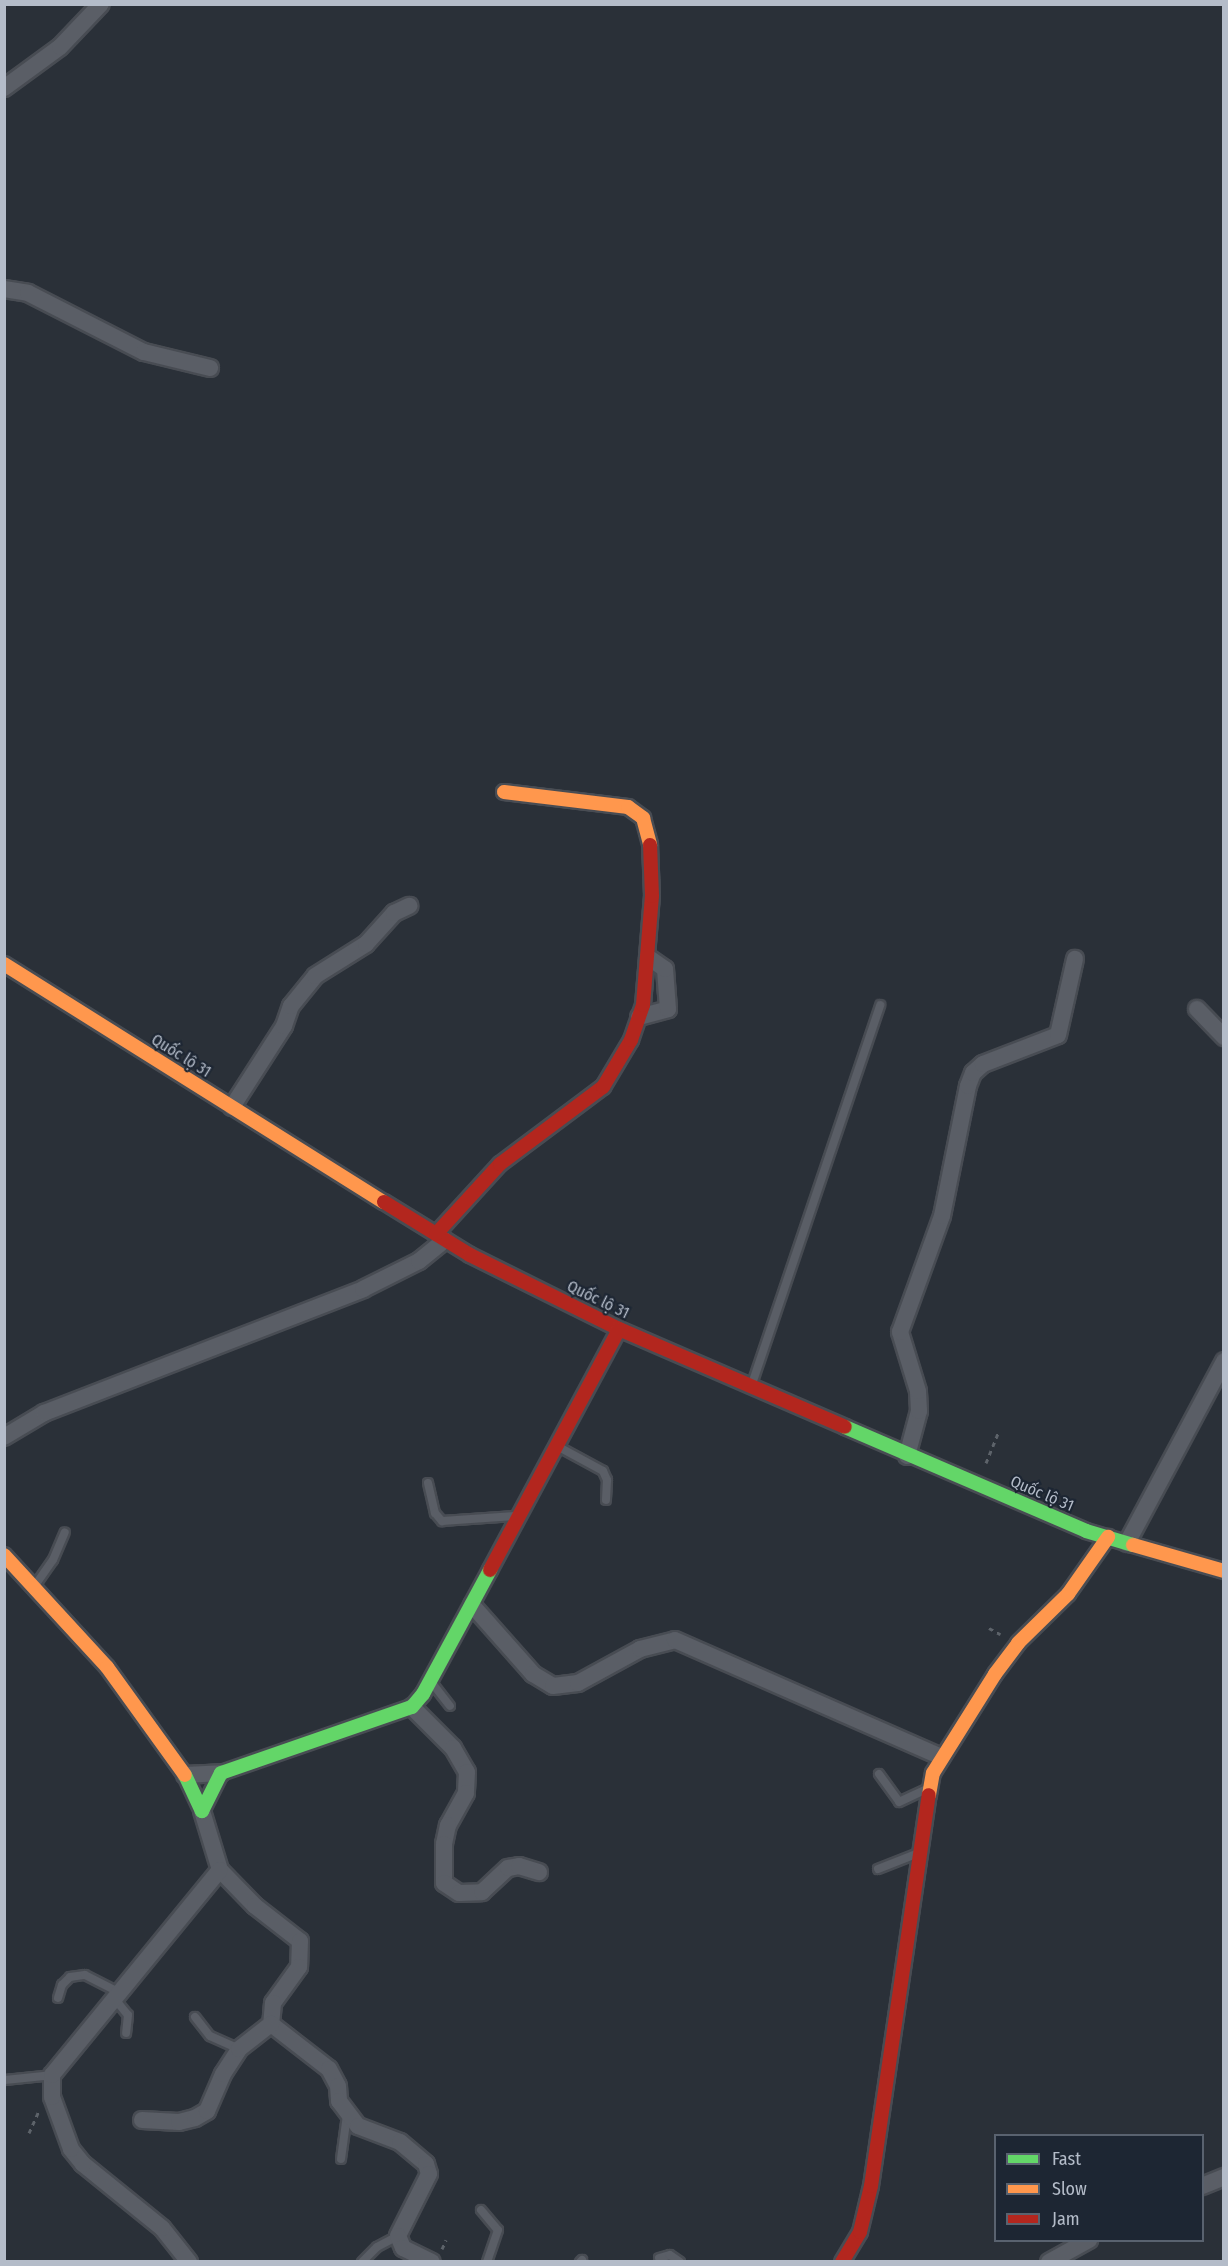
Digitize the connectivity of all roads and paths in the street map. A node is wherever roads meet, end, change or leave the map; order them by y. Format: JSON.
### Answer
{"nodes":[{"id":1,"x":101,"y":4,"type":"edge"},
{"id":2,"x":4,"y":88,"type":"edge"},
{"id":3,"x":4,"y":288,"type":"edge"},
{"id":4,"x":210,"y":368,"type":"dead end"},
{"id":5,"x":504,"y":792,"type":"dead end"},
{"id":6,"x":409,"y":906,"type":"dead end"},
{"id":7,"x":648,"y":957,"type":"junction"},
{"id":8,"x":1075,"y":960,"type":"dead end"},
{"id":9,"x":4,"y":964,"type":"edge"},
{"id":10,"x":880,"y":1005,"type":"dead end"},
{"id":11,"x":1197,"y":1009,"type":"dead end"},
{"id":12,"x":639,"y":1017,"type":"junction"},
{"id":13,"x":1224,"y":1037,"type":"edge"},
{"id":14,"x":232,"y":1107,"type":"junction"},
{"id":15,"x":440,"y":1237,"type":"junction"},
{"id":16,"x":619,"y":1329,"type":"junction"},
{"id":17,"x":1224,"y":1361,"type":"edge"},
{"id":18,"x":751,"y":1388,"type":"junction"},
{"id":19,"x":999,"y":1431,"type":"dead end"},
{"id":20,"x":4,"y":1437,"type":"edge"},
{"id":21,"x":556,"y":1446,"type":"junction"},
{"id":22,"x":907,"y":1456,"type":"junction"},
{"id":23,"x":428,"y":1484,"type":"dead end"},
{"id":24,"x":977,"y":1484,"type":"junction"},
{"id":25,"x":606,"y":1500,"type":"dead end"},
{"id":26,"x":519,"y":1517,"type":"junction"},
{"id":27,"x":64,"y":1532,"type":"dead end"},
{"id":28,"x":1108,"y":1537,"type":"junction"},
{"id":29,"x":1127,"y":1543,"type":"junction"},
{"id":30,"x":4,"y":1555,"type":"edge"},
{"id":31,"x":1224,"y":1571,"type":"edge"},
{"id":32,"x":34,"y":1587,"type":"junction"},
{"id":33,"x":472,"y":1605,"type":"junction"},
{"id":34,"x":432,"y":1683,"type":"junction"},
{"id":35,"x":450,"y":1706,"type":"dead end"},
{"id":36,"x":412,"y":1707,"type":"junction"},
{"id":37,"x":941,"y":1757,"type":"junction"},
{"id":38,"x":221,"y":1773,"type":"junction"},
{"id":39,"x":879,"y":1774,"type":"dead end"},
{"id":40,"x":185,"y":1775,"type":"junction"},
{"id":41,"x":930,"y":1787,"type":"junction"},
{"id":42,"x":202,"y":1811,"type":"junction"},
{"id":43,"x":919,"y":1853,"type":"junction"},
{"id":44,"x":878,"y":1869,"type":"dead end"},
{"id":45,"x":220,"y":1870,"type":"junction"},
{"id":46,"x":539,"y":1872,"type":"dead end"},
{"id":47,"x":116,"y":1995,"type":"junction"},
{"id":48,"x":58,"y":1998,"type":"dead end"},
{"id":49,"x":195,"y":2017,"type":"dead end"},
{"id":50,"x":271,"y":2024,"type":"junction"},
{"id":51,"x":126,"y":2033,"type":"dead end"},
{"id":52,"x":239,"y":2049,"type":"junction"},
{"id":53,"x":52,"y":2075,"type":"junction"},
{"id":54,"x":4,"y":2080,"type":"edge"},
{"id":55,"x":347,"y":2115,"type":"junction"},
{"id":56,"x":142,"y":2120,"type":"dead end"},
{"id":57,"x":340,"y":2159,"type":"dead end"},
{"id":58,"x":1224,"y":2177,"type":"edge"},
{"id":59,"x":1204,"y":2186,"type":"edge"},
{"id":60,"x":481,"y":2210,"type":"dead end"},
{"id":61,"x":398,"y":2236,"type":"junction"},
{"id":62,"x":1087,"y":2242,"type":"edge"},
{"id":63,"x":659,"y":2258,"type":"dead end"},
{"id":64,"x":1054,"y":2260,"type":"edge"},
{"id":65,"x":189,"y":2262,"type":"edge"},
{"id":66,"x":362,"y":2262,"type":"edge"},
{"id":67,"x":432,"y":2262,"type":"edge"},
{"id":68,"x":488,"y":2262,"type":"edge"},
{"id":69,"x":680,"y":2262,"type":"edge"},
{"id":70,"x":842,"y":2262,"type":"edge"}],
"edges":[{"from":1,"to":2,"type":"street"},
{"from":3,"to":4,"type":"street"},
{"from":5,"to":7,"type":"main road"},
{"from":6,"to":14,"type":"street"},
{"from":7,"to":12,"type":"main road"},
{"from":7,"to":12,"type":"street"},
{"from":8,"to":22,"type":"street"},
{"from":9,"to":14,"type":"main road","name":"Quốc lộ 31"},
{"from":10,"to":18,"type":"lane"},
{"from":11,"to":13,"type":"street"},
{"from":12,"to":15,"type":"main road"},
{"from":14,"to":15,"type":"main road","name":"Quốc lộ 31"},
{"from":15,"to":16,"type":"main road","name":"Quốc lộ 31"},
{"from":15,"to":20,"type":"street"},
{"from":16,"to":18,"type":"main road","name":"Quốc lộ 31"},
{"from":16,"to":21,"type":"main road"},
{"from":17,"to":29,"type":"street"},
{"from":18,"to":22,"type":"main road","name":"Quốc lộ 31"},
{"from":19,"to":24,"type":"path"},
{"from":21,"to":25,"type":"lane"},
{"from":21,"to":26,"type":"main road"},
{"from":22,"to":24,"type":"main road","name":"Quốc lộ 31"},
{"from":23,"to":26,"type":"lane"},
{"from":24,"to":28,"type":"main road","name":"Quốc lộ 31"},
{"from":26,"to":33,"type":"main road"},
{"from":27,"to":32,"type":"lane"},
{"from":28,"to":29,"type":"main road","name":"Quốc lộ 31"},
{"from":28,"to":37,"type":"main road"},
{"from":29,"to":31,"type":"main road","name":"Quốc lộ 31"},
{"from":30,"to":32,"type":"main road"},
{"from":32,"to":40,"type":"main road"},
{"from":33,"to":34,"type":"main road"},
{"from":33,"to":37,"type":"street"},
{"from":34,"to":35,"type":"lane"},
{"from":34,"to":36,"type":"main road"},
{"from":36,"to":38,"type":"main road"},
{"from":36,"to":46,"type":"street"},
{"from":37,"to":41,"type":"main road"},
{"from":38,"to":40,"type":"street"},
{"from":38,"to":42,"type":"main road"},
{"from":39,"to":41,"type":"lane"},
{"from":40,"to":42,"type":"main road"},
{"from":41,"to":43,"type":"main road"},
{"from":42,"to":45,"type":"street"},
{"from":43,"to":44,"type":"lane"},
{"from":43,"to":70,"type":"main road"},
{"from":45,"to":47,"type":"street"},
{"from":45,"to":50,"type":"street"},
{"from":47,"to":48,"type":"lane"},
{"from":47,"to":51,"type":"lane"},
{"from":47,"to":53,"type":"street"},
{"from":49,"to":52,"type":"lane"},
{"from":50,"to":52,"type":"street"},
{"from":50,"to":55,"type":"street"},
{"from":52,"to":56,"type":"street"},
{"from":53,"to":54,"type":"lane"},
{"from":53,"to":65,"type":"street"},
{"from":55,"to":57,"type":"lane"},
{"from":55,"to":61,"type":"street"},
{"from":58,"to":59,"type":"street"},
{"from":60,"to":68,"type":"lane"},
{"from":61,"to":66,"type":"lane"},
{"from":61,"to":67,"type":"street"},
{"from":62,"to":64,"type":"street"},
{"from":63,"to":69,"type":"lane"}]}
